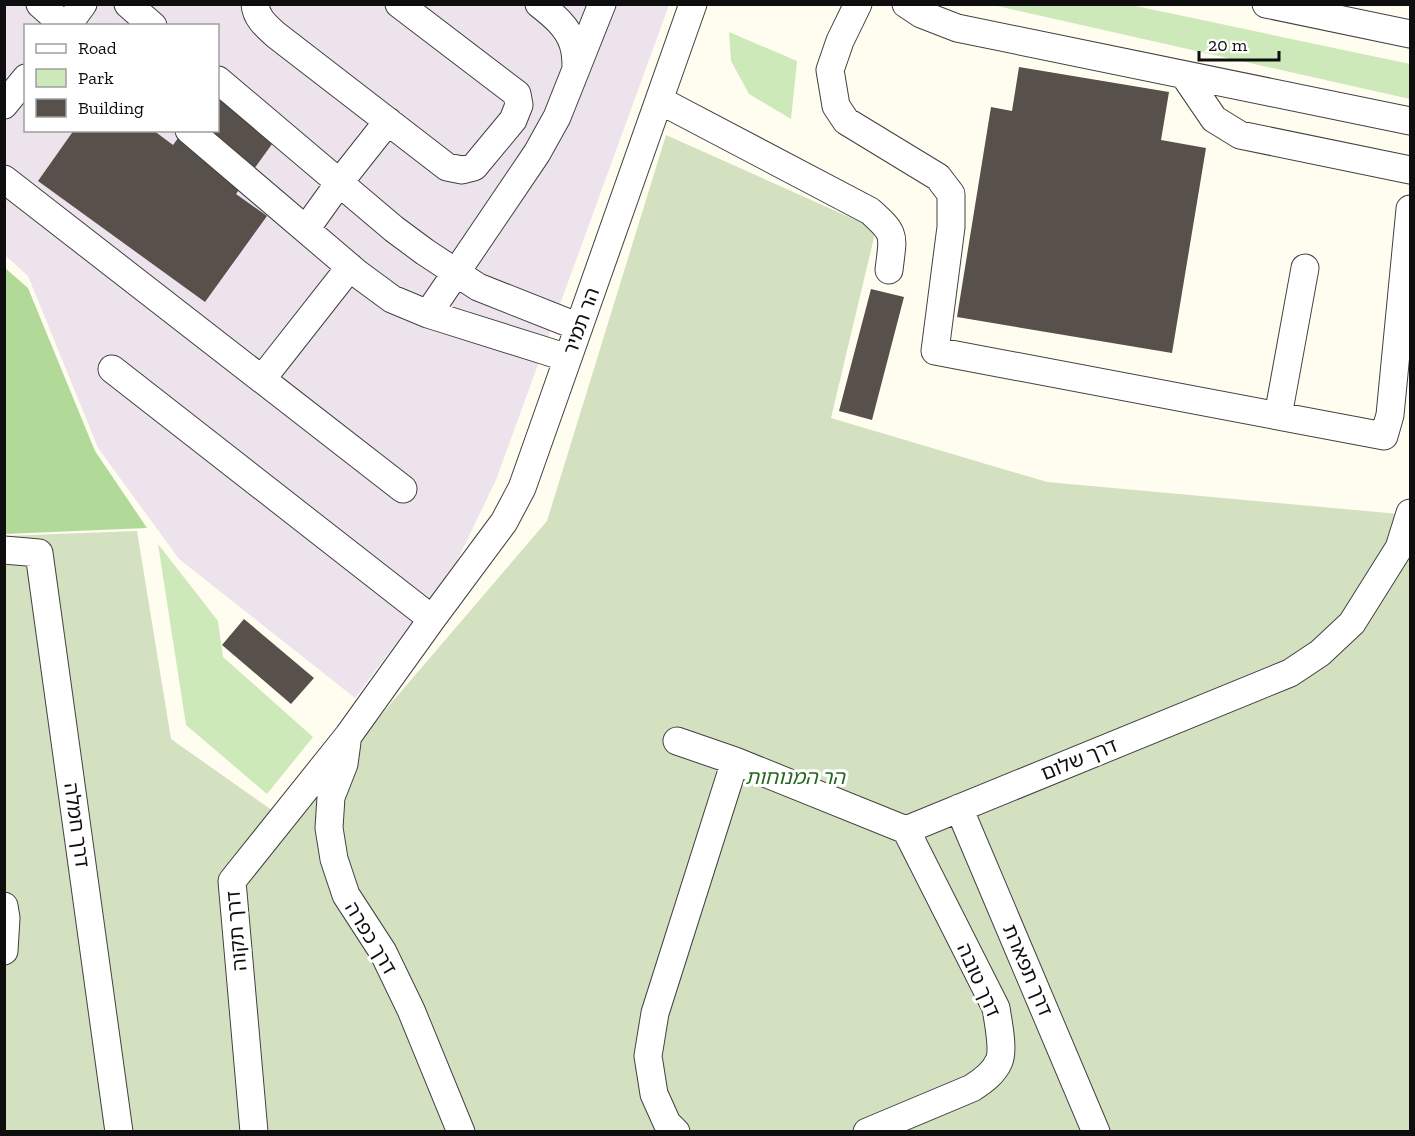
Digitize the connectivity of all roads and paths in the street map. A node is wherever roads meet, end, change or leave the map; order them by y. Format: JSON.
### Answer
{"nodes":[{"id":1,"x":40,"y":4,"type":"edge"},
{"id":2,"x":82,"y":4,"type":"edge"},
{"id":3,"x":128,"y":4,"type":"edge"},
{"id":4,"x":255,"y":4,"type":"edge"},
{"id":5,"x":399,"y":4,"type":"edge"},
{"id":6,"x":539,"y":4,"type":"edge"},
{"id":7,"x":602,"y":4,"type":"edge"},
{"id":8,"x":693,"y":4,"type":"edge"},
{"id":9,"x":858,"y":4,"type":"edge"},
{"id":10,"x":906,"y":4,"type":"edge"},
{"id":11,"x":1266,"y":4,"type":"edge"},
{"id":12,"x":64,"y":24,"type":"edge"},
{"id":13,"x":67,"y":24,"type":"edge"},
{"id":14,"x":151,"y":24,"type":"edge"},
{"id":15,"x":1410,"y":34,"type":"edge"},
{"id":16,"x":576,"y":68,"type":"junction"},
{"id":17,"x":1184,"y":75,"type":"junction"},
{"id":18,"x":24,"y":80,"type":"edge"},
{"id":19,"x":219,"y":81,"type":"edge"},
{"id":20,"x":659,"y":100,"type":"junction"},
{"id":21,"x":4,"y":105,"type":"edge"},
{"id":22,"x":388,"y":121,"type":"junction"},
{"id":23,"x":1410,"y":121,"type":"edge"},
{"id":24,"x":191,"y":132,"type":"edge"},
{"id":25,"x":1410,"y":170,"type":"edge"},
{"id":26,"x":4,"y":179,"type":"edge"},
{"id":27,"x":339,"y":183,"type":"junction"},
{"id":28,"x":1410,"y":209,"type":"edge"},
{"id":29,"x":306,"y":229,"type":"junction"},
{"id":30,"x":350,"y":267,"type":"junction"},
{"id":31,"x":1305,"y":268,"type":"dead end"},
{"id":32,"x":889,"y":270,"type":"dead end"},
{"id":33,"x":456,"y":273,"type":"junction"},
{"id":34,"x":428,"y":314,"type":"junction"},
{"id":35,"x":579,"y":327,"type":"junction"},
{"id":36,"x":568,"y":358,"type":"junction"},
{"id":37,"x":112,"y":369,"type":"dead end"},
{"id":38,"x":262,"y":379,"type":"junction"},
{"id":39,"x":1278,"y":416,"type":"junction"},
{"id":40,"x":403,"y":489,"type":"dead end"},
{"id":41,"x":1410,"y":513,"type":"edge"},
{"id":42,"x":4,"y":550,"type":"edge"},
{"id":43,"x":432,"y":619,"type":"junction"},
{"id":44,"x":348,"y":736,"type":"junction"},
{"id":45,"x":677,"y":741,"type":"dead end"},
{"id":46,"x":735,"y":761,"type":"junction"},
{"id":47,"x":959,"y":808,"type":"junction"},
{"id":48,"x":906,"y":830,"type":"junction"},
{"id":49,"x":4,"y":906,"type":"edge"},
{"id":50,"x":4,"y":951,"type":"edge"},
{"id":51,"x":119,"y":1131,"type":"edge"},
{"id":52,"x":254,"y":1131,"type":"edge"},
{"id":53,"x":461,"y":1131,"type":"edge"},
{"id":54,"x":676,"y":1131,"type":"edge"},
{"id":55,"x":867,"y":1131,"type":"edge"},
{"id":56,"x":1096,"y":1131,"type":"edge"}],
"edges":[{"from":1,"to":12,"type":"street"},
{"from":2,"to":13,"type":"street"},
{"from":3,"to":14,"type":"street"},
{"from":4,"to":22,"type":"street"},
{"from":5,"to":22,"type":"street"},
{"from":6,"to":16,"type":"street"},
{"from":7,"to":16,"type":"street"},
{"from":8,"to":20,"type":"street","name":"הר תמיר"},
{"from":9,"to":39,"type":"street"},
{"from":10,"to":17,"type":"street"},
{"from":11,"to":15,"type":"street"},
{"from":16,"to":33,"type":"street"},
{"from":17,"to":23,"type":"street"},
{"from":17,"to":25,"type":"street"},
{"from":18,"to":21,"type":"street"},
{"from":19,"to":27,"type":"street"},
{"from":20,"to":32,"type":"street"},
{"from":20,"to":35,"type":"street","name":"הר תמיר"},
{"from":22,"to":27,"type":"street"},
{"from":24,"to":29,"type":"street"},
{"from":26,"to":38,"type":"street"},
{"from":27,"to":29,"type":"street"},
{"from":27,"to":33,"type":"street"},
{"from":28,"to":39,"type":"street"},
{"from":29,"to":30,"type":"street"},
{"from":30,"to":34,"type":"street"},
{"from":30,"to":38,"type":"street"},
{"from":31,"to":39,"type":"street"},
{"from":33,"to":34,"type":"street"},
{"from":33,"to":35,"type":"street"},
{"from":34,"to":36,"type":"street"},
{"from":35,"to":36,"type":"street","name":"הר תמיר"},
{"from":36,"to":43,"type":"street","name":"הר תמיר"},
{"from":37,"to":43,"type":"street"},
{"from":38,"to":40,"type":"street"},
{"from":41,"to":47,"type":"street","name":"דרך שלום"},
{"from":42,"to":51,"type":"street","name":"דרך חמלה"},
{"from":43,"to":44,"type":"street","name":"הר תמיר"},
{"from":44,"to":52,"type":"street","name":"דרך תקוה"},
{"from":44,"to":53,"type":"street","name":"דרך כפרה"},
{"from":45,"to":46,"type":"street"},
{"from":46,"to":48,"type":"street"},
{"from":46,"to":54,"type":"street"},
{"from":47,"to":48,"type":"street","name":"דרך שלום"},
{"from":47,"to":56,"type":"street","name":"דרך תפארת"},
{"from":48,"to":55,"type":"street","name":"דרך טובה"},
{"from":49,"to":50,"type":"street"}]}
